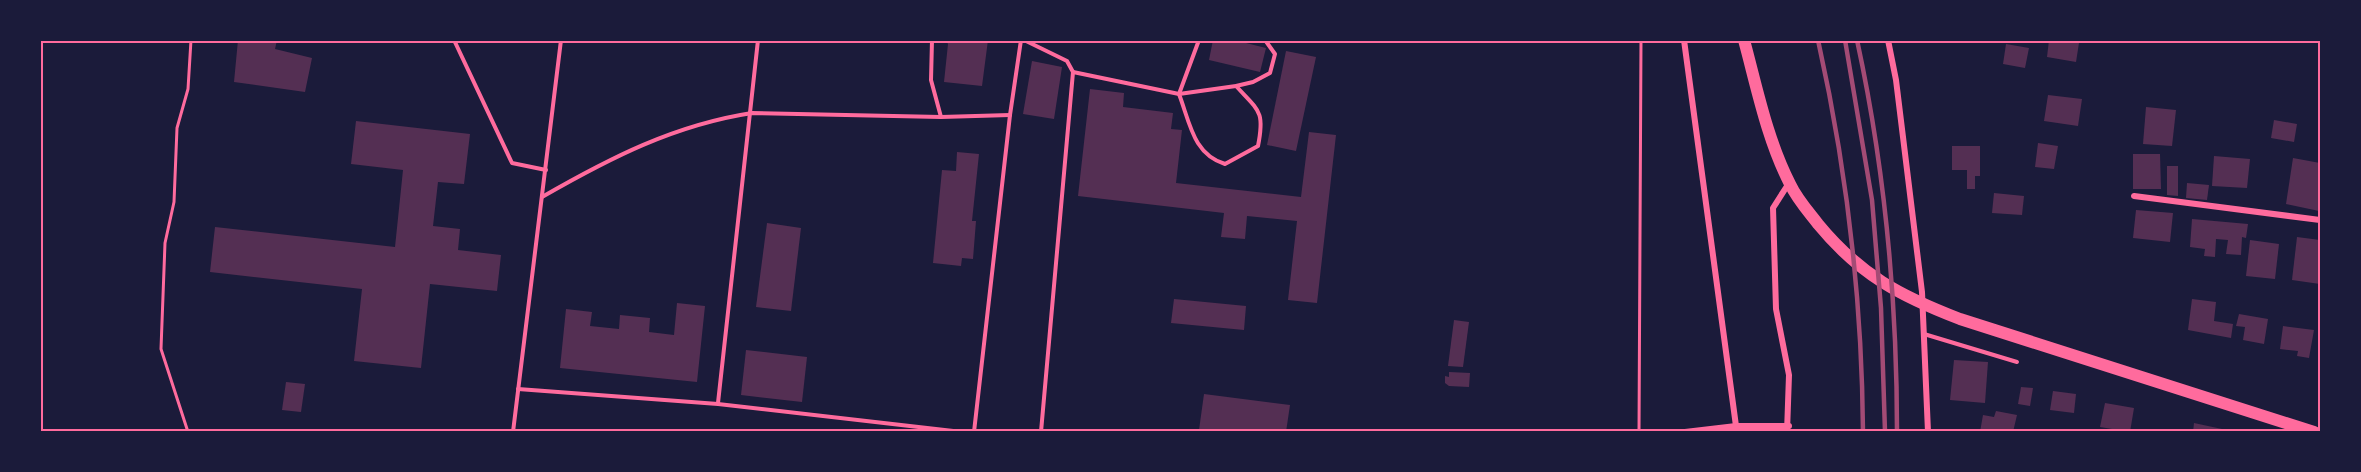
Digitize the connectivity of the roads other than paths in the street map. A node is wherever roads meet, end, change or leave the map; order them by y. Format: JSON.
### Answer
{"nodes":[{"id":1,"x":454,"y":40,"type":"edge"},
{"id":2,"x":561,"y":40,"type":"edge"},
{"id":3,"x":758,"y":40,"type":"edge"},
{"id":4,"x":932,"y":40,"type":"edge"},
{"id":5,"x":1023,"y":40,"type":"edge"},
{"id":6,"x":1199,"y":40,"type":"edge"},
{"id":7,"x":1264,"y":40,"type":"edge"},
{"id":8,"x":1684,"y":40,"type":"edge"},
{"id":9,"x":1744,"y":40,"type":"edge"},
{"id":10,"x":1888,"y":40,"type":"edge"},
{"id":11,"x":1073,"y":72,"type":"junction"},
{"id":12,"x":1236,"y":86,"type":"junction"},
{"id":13,"x":1179,"y":94,"type":"junction"},
{"id":14,"x":752,"y":113,"type":"junction"},
{"id":15,"x":1010,"y":115,"type":"junction"},
{"id":16,"x":941,"y":117,"type":"junction"},
{"id":17,"x":546,"y":170,"type":"junction"},
{"id":18,"x":1789,"y":183,"type":"junction"},
{"id":19,"x":2134,"y":196,"type":"dead end"},
{"id":20,"x":542,"y":197,"type":"junction"},
{"id":21,"x":2320,"y":220,"type":"edge"},
{"id":22,"x":1923,"y":334,"type":"junction"},
{"id":23,"x":2017,"y":362,"type":"dead end"},
{"id":24,"x":518,"y":389,"type":"junction"},
{"id":25,"x":717,"y":404,"type":"junction"},
{"id":26,"x":1736,"y":426,"type":"junction"},
{"id":27,"x":1788,"y":429,"type":"edge"},
{"id":28,"x":513,"y":432,"type":"edge"},
{"id":29,"x":962,"y":432,"type":"edge"},
{"id":30,"x":974,"y":432,"type":"edge"},
{"id":31,"x":1041,"y":432,"type":"edge"},
{"id":32,"x":1685,"y":432,"type":"edge"},
{"id":33,"x":1928,"y":432,"type":"edge"},
{"id":34,"x":2314,"y":432,"type":"edge"}],
"edges":[{"from":1,"to":17,"type":"lane"},
{"from":2,"to":17,"type":"lane"},
{"from":3,"to":14,"type":"lane"},
{"from":4,"to":16,"type":"lane"},
{"from":5,"to":11,"type":"lane"},
{"from":5,"to":15,"type":"lane"},
{"from":6,"to":13,"type":"lane"},
{"from":7,"to":12,"type":"lane"},
{"from":8,"to":26,"type":"street"},
{"from":9,"to":18,"type":"main road"},
{"from":10,"to":22,"type":"street"},
{"from":11,"to":13,"type":"lane"},
{"from":11,"to":31,"type":"lane"},
{"from":12,"to":13,"type":"lane"},
{"from":12,"to":13,"type":"lane"},
{"from":14,"to":16,"type":"lane"},
{"from":14,"to":20,"type":"lane"},
{"from":14,"to":25,"type":"lane"},
{"from":15,"to":16,"type":"lane"},
{"from":15,"to":30,"type":"lane"},
{"from":17,"to":20,"type":"lane"},
{"from":18,"to":27,"type":"street"},
{"from":18,"to":34,"type":"main road"},
{"from":19,"to":21,"type":"street"},
{"from":20,"to":24,"type":"lane"},
{"from":22,"to":23,"type":"lane"},
{"from":22,"to":33,"type":"street"},
{"from":24,"to":25,"type":"lane"},
{"from":24,"to":28,"type":"lane"},
{"from":25,"to":29,"type":"lane"},
{"from":26,"to":27,"type":"street"},
{"from":26,"to":32,"type":"street"}]}
